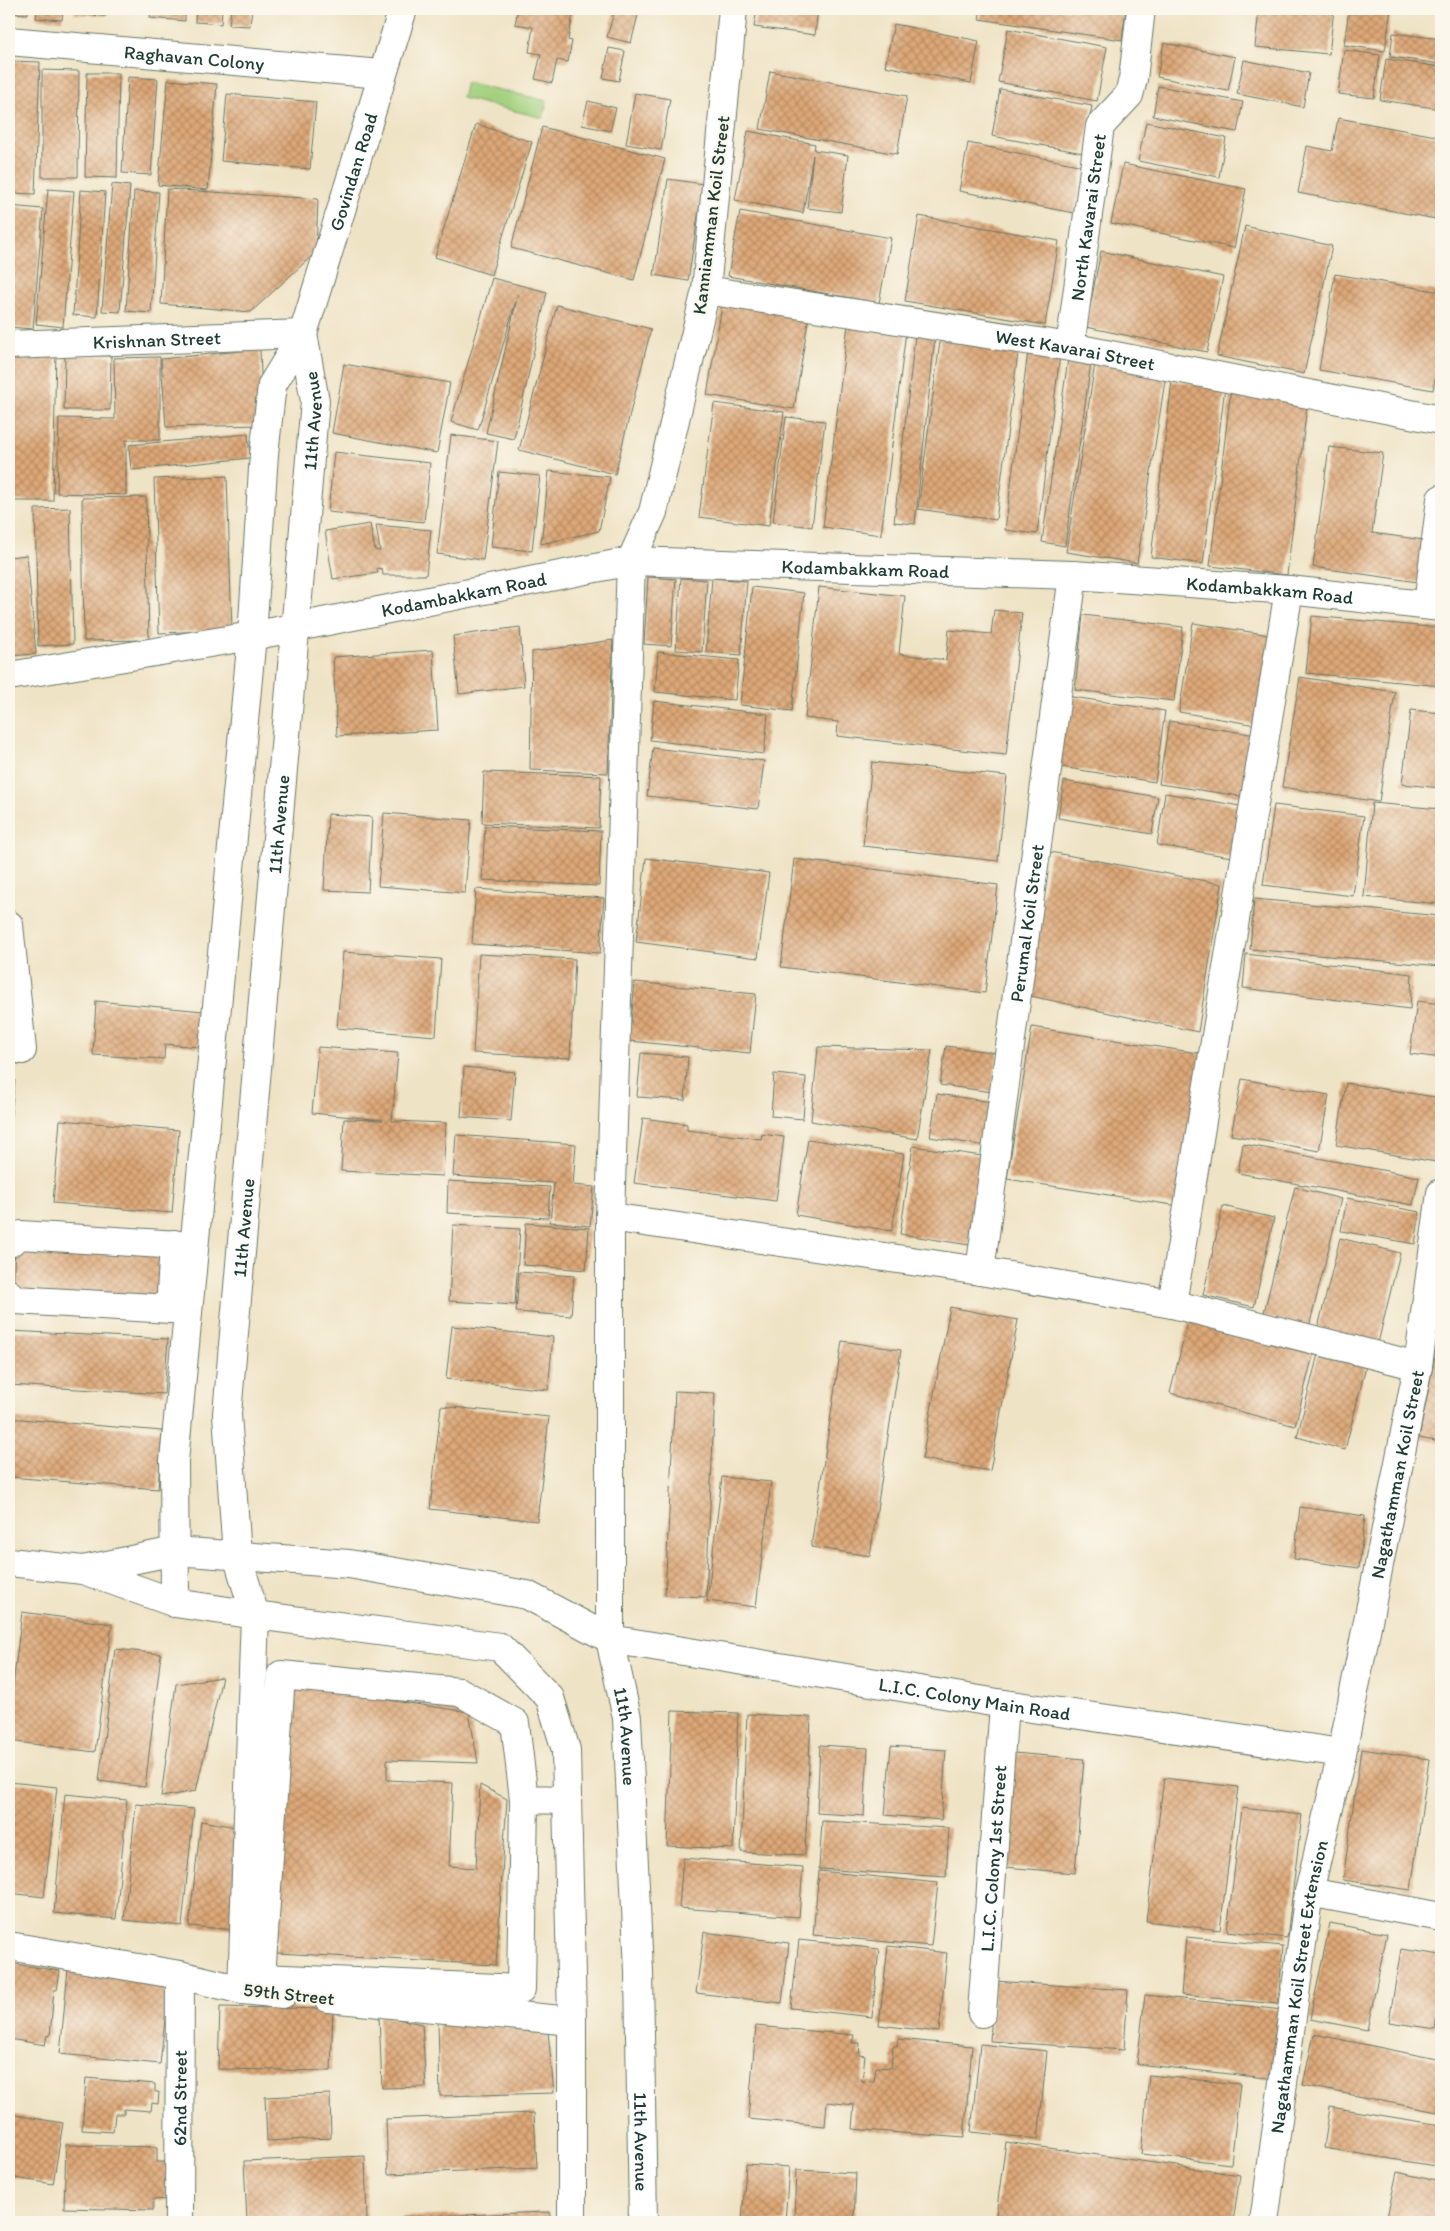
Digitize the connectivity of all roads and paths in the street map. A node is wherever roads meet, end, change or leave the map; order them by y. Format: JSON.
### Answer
{"nodes":[{"id":1,"x":403,"y":9,"type":"edge"},
{"id":2,"x":733,"y":9,"type":"edge"},
{"id":3,"x":1141,"y":9,"type":"edge"},
{"id":4,"x":9,"y":41,"type":"edge"},
{"id":5,"x":381,"y":74,"type":"junction"},
{"id":6,"x":706,"y":290,"type":"junction"},
{"id":7,"x":303,"y":334,"type":"junction"},
{"id":8,"x":9,"y":345,"type":"edge"},
{"id":9,"x":1070,"y":347,"type":"junction"},
{"id":10,"x":1441,"y":420,"type":"edge"},
{"id":11,"x":1441,"y":500,"type":"edge"},
{"id":12,"x":631,"y":561,"type":"junction"},
{"id":13,"x":1073,"y":575,"type":"junction"},
{"id":14,"x":1289,"y":590,"type":"junction"},
{"id":15,"x":1435,"y":606,"type":"edge"},
{"id":16,"x":296,"y":628,"type":"junction"},
{"id":17,"x":252,"y":636,"type":"junction"},
{"id":18,"x":9,"y":676,"type":"edge"},
{"id":19,"x":9,"y":924,"type":"edge"},
{"id":20,"x":22,"y":1050,"type":"dead end"},
{"id":21,"x":1441,"y":1193,"type":"edge"},
{"id":22,"x":610,"y":1217,"type":"junction"},
{"id":23,"x":9,"y":1242,"type":"edge"},
{"id":24,"x":184,"y":1245,"type":"junction"},
{"id":25,"x":980,"y":1270,"type":"junction"},
{"id":26,"x":9,"y":1294,"type":"edge"},
{"id":27,"x":1172,"y":1304,"type":"junction"},
{"id":28,"x":179,"y":1310,"type":"junction"},
{"id":29,"x":1418,"y":1366,"type":"junction"},
{"id":30,"x":174,"y":1551,"type":"junction"},
{"id":31,"x":237,"y":1555,"type":"junction"},
{"id":32,"x":9,"y":1562,"type":"edge"},
{"id":33,"x":83,"y":1570,"type":"junction"},
{"id":34,"x":174,"y":1603,"type":"junction"},
{"id":35,"x":255,"y":1615,"type":"junction"},
{"id":36,"x":610,"y":1639,"type":"junction"},
{"id":37,"x":1004,"y":1704,"type":"junction"},
{"id":38,"x":1342,"y":1753,"type":"junction"},
{"id":39,"x":524,"y":1800,"type":"junction"},
{"id":40,"x":567,"y":1800,"type":"junction"},
{"id":41,"x":1309,"y":1892,"type":"junction"},
{"id":42,"x":1441,"y":1917,"type":"edge"},
{"id":43,"x":9,"y":1946,"type":"edge"},
{"id":44,"x":180,"y":1975,"type":"junction"},
{"id":45,"x":242,"y":1990,"type":"junction"},
{"id":46,"x":982,"y":2013,"type":"dead end"},
{"id":47,"x":572,"y":2021,"type":"junction"},
{"id":48,"x":179,"y":2222,"type":"edge"},
{"id":49,"x":572,"y":2222,"type":"edge"},
{"id":50,"x":643,"y":2222,"type":"edge"},
{"id":51,"x":1264,"y":2222,"type":"edge"}],
"edges":[{"from":1,"to":5,"type":"street","name":"Govindan Road"},
{"from":2,"to":6,"type":"street","name":"Kanniamman Koil Street"},
{"from":3,"to":9,"type":"street","name":"North Kavarai Street"},
{"from":4,"to":5,"type":"street","name":"Raghavan Colony"},
{"from":5,"to":7,"type":"street","name":"Govindan Road"},
{"from":6,"to":9,"type":"street","name":"West Kavarai Street"},
{"from":6,"to":12,"type":"street","name":"Kanniamman Koil Street"},
{"from":7,"to":8,"type":"street","name":"Krishnan Street"},
{"from":7,"to":16,"type":"street","name":"11th Avenue"},
{"from":7,"to":17,"type":"street","name":"11th Avenue"},
{"from":9,"to":10,"type":"street","name":"West Kavarai Street"},
{"from":11,"to":15,"type":"street"},
{"from":12,"to":13,"type":"street","name":"Kodambakkam Road"},
{"from":12,"to":16,"type":"street","name":"Kodambakkam Road"},
{"from":12,"to":22,"type":"street","name":"11th Avenue"},
{"from":13,"to":14,"type":"street","name":"Kodambakkam Road"},
{"from":13,"to":25,"type":"street","name":"Perumal Koil Street"},
{"from":14,"to":15,"type":"street","name":"Kodambakkam Road"},
{"from":14,"to":27,"type":"street"},
{"from":16,"to":17,"type":"street","name":"Kodambakkam Road"},
{"from":16,"to":31,"type":"street","name":"11th Avenue"},
{"from":17,"to":18,"type":"street","name":"Kodambakkam Road"},
{"from":17,"to":24,"type":"street","name":"11th Avenue"},
{"from":19,"to":20,"type":"street"},
{"from":21,"to":29,"type":"street","name":"Nagathamman Koil Street"},
{"from":22,"to":25,"type":"street"},
{"from":22,"to":36,"type":"street","name":"11th Avenue"},
{"from":23,"to":24,"type":"street"},
{"from":24,"to":28,"type":"street","name":"11th Avenue"},
{"from":25,"to":27,"type":"street"},
{"from":26,"to":28,"type":"street"},
{"from":27,"to":29,"type":"street"},
{"from":28,"to":30,"type":"street","name":"11th Avenue"},
{"from":29,"to":38,"type":"street","name":"Nagathamman Koil Street"},
{"from":30,"to":31,"type":"street"},
{"from":30,"to":33,"type":"street"},
{"from":30,"to":34,"type":"street","name":"11th Avenue"},
{"from":31,"to":35,"type":"street","name":"11th Avenue"},
{"from":31,"to":36,"type":"street"},
{"from":32,"to":33,"type":"street"},
{"from":33,"to":34,"type":"street"},
{"from":34,"to":35,"type":"street"},
{"from":35,"to":40,"type":"street"},
{"from":35,"to":45,"type":"street","name":"11th Avenue"},
{"from":36,"to":37,"type":"street","name":"L.I.C. Colony Main Road"},
{"from":36,"to":50,"type":"street","name":"11th Avenue"},
{"from":37,"to":38,"type":"street","name":"L.I.C. Colony Main Road"},
{"from":37,"to":46,"type":"street","name":"L.I.C. Colony 1st Street"},
{"from":38,"to":41,"type":"street","name":"Nagathamman Koil Street Extension"},
{"from":39,"to":39,"type":"street"},
{"from":39,"to":40,"type":"street"},
{"from":40,"to":47,"type":"street"},
{"from":41,"to":42,"type":"street"},
{"from":41,"to":51,"type":"street","name":"Nagathamman Koil Street Extension"},
{"from":43,"to":44,"type":"street","name":"59th Street"},
{"from":44,"to":45,"type":"street","name":"59th Street"},
{"from":44,"to":48,"type":"street","name":"62nd Street"},
{"from":45,"to":47,"type":"street","name":"59th Street"},
{"from":47,"to":49,"type":"street"}]}
